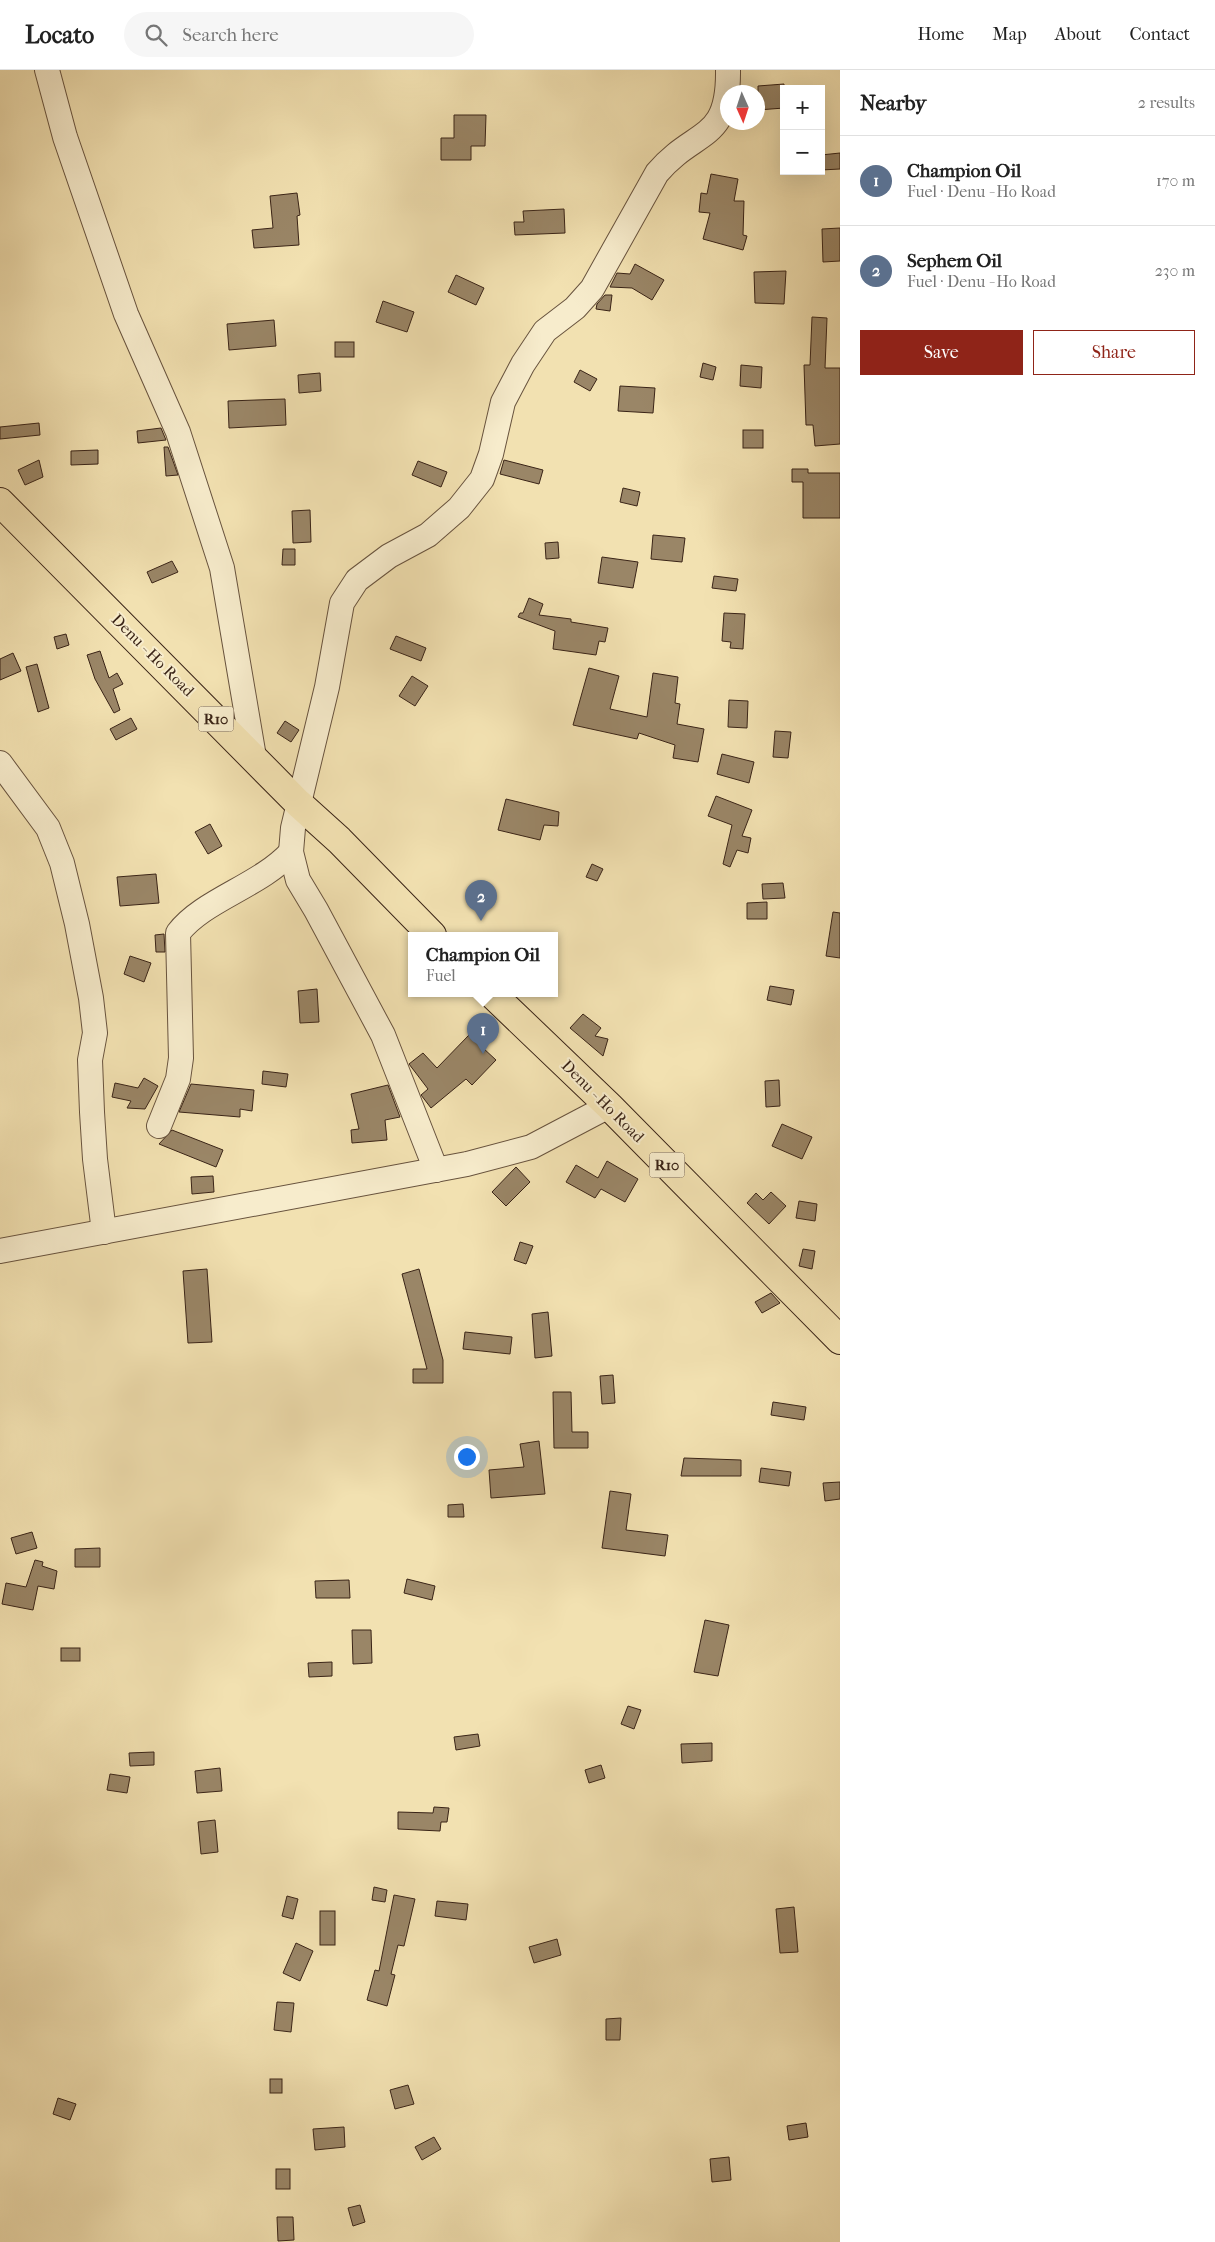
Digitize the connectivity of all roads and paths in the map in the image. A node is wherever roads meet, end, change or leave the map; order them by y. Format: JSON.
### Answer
{"nodes":[{"id":1,"x":47,"y":70,"type":"edge"},
{"id":2,"x":728,"y":70,"type":"edge"},
{"id":3,"x":0,"y":502,"type":"edge"},
{"id":4,"x":254,"y":756,"type":"junction"},
{"id":5,"x":0,"y":763,"type":"edge"},
{"id":6,"x":298,"y":803,"type":"junction"},
{"id":7,"x":291,"y":852,"type":"junction"},
{"id":8,"x":429,"y":932,"type":"edge"},
{"id":9,"x":495,"y":997,"type":"edge"},
{"id":10,"x":609,"y":1106,"type":"junction"},
{"id":11,"x":159,"y":1126,"type":"dead end"},
{"id":12,"x":436,"y":1170,"type":"junction"},
{"id":13,"x":104,"y":1232,"type":"junction"},
{"id":14,"x":0,"y":1251,"type":"edge"},
{"id":15,"x":840,"y":1340,"type":"edge"}],
"edges":[{"from":1,"to":4,"type":"street"},
{"from":2,"to":6,"type":"street"},
{"from":3,"to":4,"type":"main road","name":"Denu - Ho Road","number":"R10"},
{"from":4,"to":6,"type":"main road","name":"Denu - Ho Road","number":"R10"},
{"from":5,"to":13,"type":"street"},
{"from":6,"to":7,"type":"street"},
{"from":6,"to":8,"type":"main road","name":"Denu - Ho Road","number":"R10"},
{"from":7,"to":11,"type":"street"},
{"from":7,"to":12,"type":"street"},
{"from":9,"to":10,"type":"main road","name":"Denu - Ho Road","number":"R10"},
{"from":10,"to":12,"type":"street"},
{"from":10,"to":15,"type":"main road","name":"Denu - Ho Road","number":"R10"},
{"from":12,"to":13,"type":"street"},
{"from":13,"to":14,"type":"street"}]}
